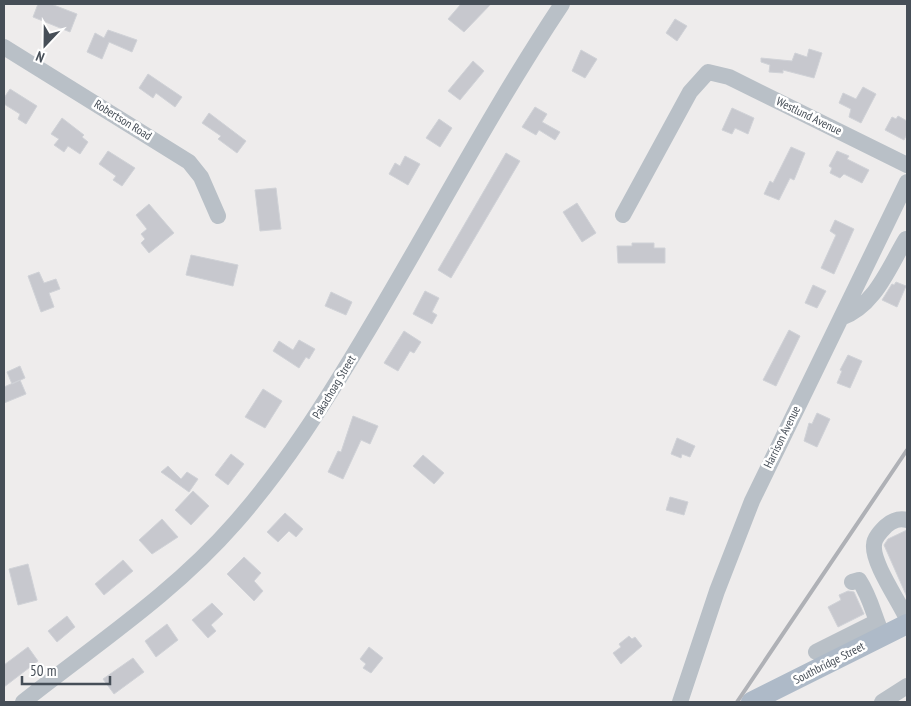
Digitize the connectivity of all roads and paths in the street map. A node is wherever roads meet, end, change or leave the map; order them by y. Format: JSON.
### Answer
{"nodes":[{"id":1,"x":562,"y":4,"type":"edge"},
{"id":2,"x":4,"y":47,"type":"edge"},
{"id":3,"x":907,"y":165,"type":"edge"},
{"id":4,"x":907,"y":182,"type":"edge"},
{"id":5,"x":623,"y":215,"type":"dead end"},
{"id":6,"x":218,"y":216,"type":"dead end"},
{"id":7,"x":906,"y":239,"type":"edge"},
{"id":8,"x":842,"y":318,"type":"junction"},
{"id":9,"x":907,"y":520,"type":"edge"},
{"id":10,"x":852,"y":582,"type":"dead end"},
{"id":11,"x":907,"y":619,"type":"edge"},
{"id":12,"x":907,"y":624,"type":"edge"},
{"id":13,"x":880,"y":629,"type":"junction"},
{"id":14,"x":816,"y":652,"type":"dead end"},
{"id":15,"x":907,"y":686,"type":"edge"},
{"id":16,"x":754,"y":701,"type":"edge"},
{"id":17,"x":23,"y":702,"type":"edge"},
{"id":18,"x":680,"y":702,"type":"edge"},
{"id":19,"x":884,"y":702,"type":"edge"}],
"edges":[{"from":1,"to":17,"type":"street","name":"Pakachoag Street"},
{"from":2,"to":6,"type":"street","name":"Robertson Road"},
{"from":3,"to":5,"type":"street","name":"Westlund Avenue"},
{"from":4,"to":8,"type":"street","name":"Harrison Avenue"},
{"from":7,"to":8,"type":"street"},
{"from":8,"to":18,"type":"street","name":"Harrison Avenue"},
{"from":9,"to":11,"type":"street"},
{"from":10,"to":13,"type":"street"},
{"from":12,"to":13,"type":"main road","name":"Southbridge Street"},
{"from":13,"to":14,"type":"street"},
{"from":13,"to":16,"type":"main road","name":"Southbridge Street"},
{"from":15,"to":19,"type":"street"}]}
